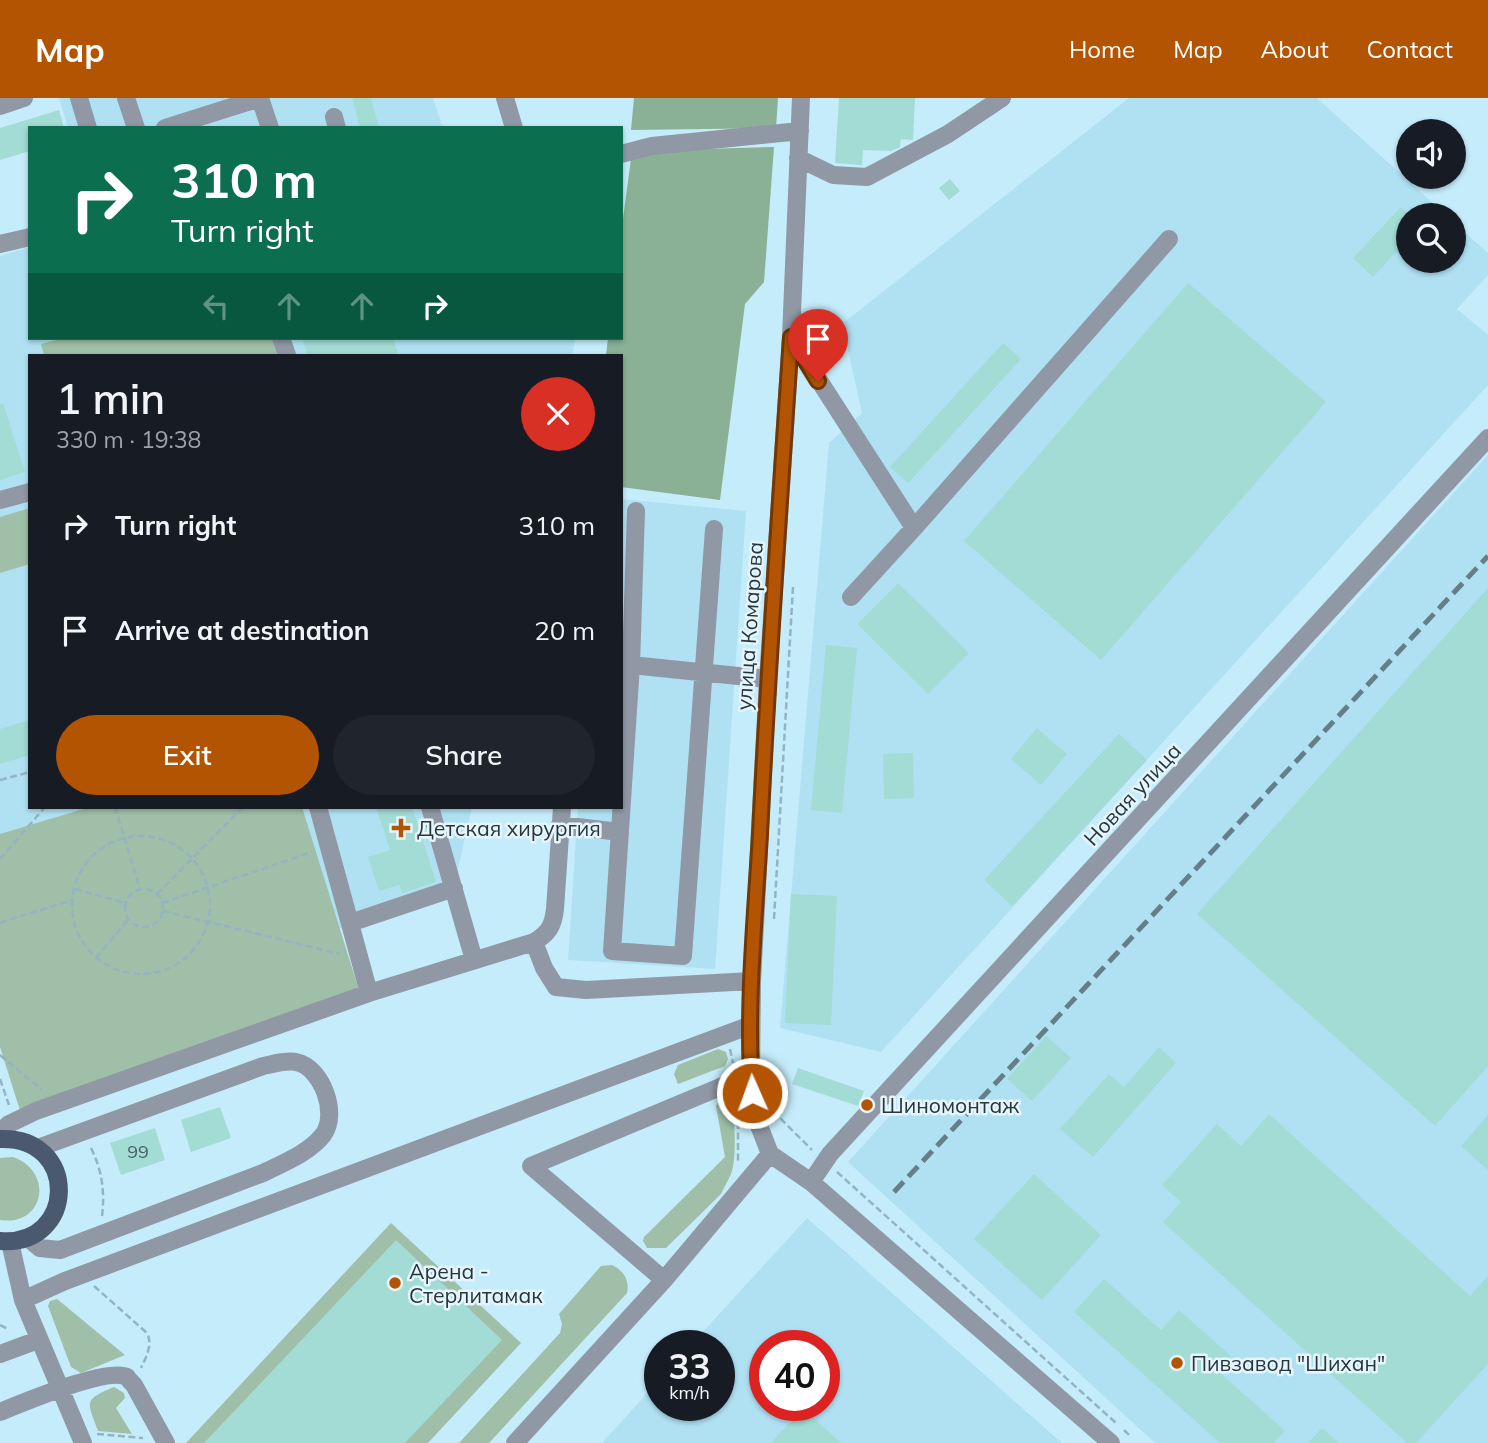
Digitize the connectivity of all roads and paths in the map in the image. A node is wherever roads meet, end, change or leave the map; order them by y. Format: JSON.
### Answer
{"nodes":[{"id":1,"x":24,"y":98,"type":"edge"},
{"id":2,"x":79,"y":98,"type":"edge"},
{"id":3,"x":126,"y":98,"type":"edge"},
{"id":4,"x":260,"y":98,"type":"edge"},
{"id":5,"x":505,"y":98,"type":"edge"},
{"id":6,"x":801,"y":98,"type":"edge"},
{"id":7,"x":1002,"y":98,"type":"edge"},
{"id":8,"x":0,"y":106,"type":"edge"},
{"id":9,"x":87,"y":126,"type":"edge"},
{"id":10,"x":135,"y":126,"type":"edge"},
{"id":11,"x":171,"y":126,"type":"edge"},
{"id":12,"x":269,"y":126,"type":"edge"},
{"id":13,"x":513,"y":126,"type":"edge"},
{"id":14,"x":800,"y":131,"type":"junction"},
{"id":15,"x":623,"y":153,"type":"edge"},
{"id":16,"x":798,"y":158,"type":"junction"},
{"id":17,"x":28,"y":237,"type":"edge"},
{"id":18,"x":1168,"y":239,"type":"dead end"},
{"id":19,"x":0,"y":244,"type":"edge"},
{"id":20,"x":791,"y":337,"type":"junction"},
{"id":21,"x":1488,"y":438,"type":"edge"},
{"id":22,"x":28,"y":493,"type":"edge"},
{"id":23,"x":0,"y":500,"type":"edge"},
{"id":24,"x":636,"y":511,"type":"dead end"},
{"id":25,"x":914,"y":528,"type":"junction"},
{"id":26,"x":714,"y":529,"type":"dead end"},
{"id":27,"x":793,"y":587,"type":"dead end"},
{"id":28,"x":851,"y":597,"type":"dead end"},
{"id":29,"x":631,"y":664,"type":"junction"},
{"id":30,"x":702,"y":673,"type":"junction"},
{"id":31,"x":768,"y":679,"type":"junction"},
{"id":32,"x":28,"y":773,"type":"edge"},
{"id":33,"x":0,"y":780,"type":"edge"},
{"id":34,"x":623,"y":786,"type":"edge"},
{"id":35,"x":43,"y":809,"type":"edge"},
{"id":36,"x":116,"y":809,"type":"edge"},
{"id":37,"x":241,"y":809,"type":"edge"},
{"id":38,"x":319,"y":809,"type":"edge"},
{"id":39,"x":431,"y":809,"type":"edge"},
{"id":40,"x":622,"y":809,"type":"edge"},
{"id":41,"x":561,"y":816,"type":"edge"},
{"id":42,"x":620,"y":832,"type":"junction"},
{"id":43,"x":124,"y":838,"type":"junction"},
{"id":44,"x":329,"y":846,"type":"junction"},
{"id":45,"x":0,"y":859,"type":"edge"},
{"id":46,"x":193,"y":859,"type":"junction"},
{"id":47,"x":209,"y":887,"type":"junction"},
{"id":48,"x":454,"y":888,"type":"junction"},
{"id":49,"x":73,"y":889,"type":"junction"},
{"id":50,"x":140,"y":889,"type":"junction"},
{"id":51,"x":157,"y":894,"type":"junction"},
{"id":52,"x":72,"y":900,"type":"junction"},
{"id":53,"x":125,"y":903,"type":"junction"},
{"id":54,"x":162,"y":903,"type":"junction"},
{"id":55,"x":163,"y":911,"type":"junction"},
{"id":56,"x":128,"y":920,"type":"junction"},
{"id":57,"x":208,"y":922,"type":"junction"},
{"id":58,"x":0,"y":923,"type":"edge"},
{"id":59,"x":350,"y":923,"type":"junction"},
{"id":60,"x":774,"y":925,"type":"dead end"},
{"id":61,"x":534,"y":942,"type":"junction"},
{"id":62,"x":96,"y":958,"type":"junction"},
{"id":63,"x":360,"y":959,"type":"junction"},
{"id":64,"x":474,"y":960,"type":"junction"},
{"id":65,"x":752,"y":981,"type":"junction"},
{"id":66,"x":369,"y":993,"type":"junction"},
{"id":67,"x":751,"y":1025,"type":"junction"},
{"id":68,"x":751,"y":1077,"type":"junction"},
{"id":69,"x":0,"y":1079,"type":"edge"},
{"id":70,"x":771,"y":1105,"type":"dead end"},
{"id":71,"x":7,"y":1127,"type":"edge"},
{"id":72,"x":0,"y":1139,"type":"edge"},
{"id":73,"x":38,"y":1148,"type":"junction"},
{"id":74,"x":812,"y":1150,"type":"dead end"},
{"id":75,"x":770,"y":1154,"type":"junction"},
{"id":76,"x":835,"y":1170,"type":"dead end"},
{"id":77,"x":811,"y":1182,"type":"junction"},
{"id":78,"x":28,"y":1238,"type":"junction"},
{"id":79,"x":5,"y":1241,"type":"edge"},
{"id":80,"x":664,"y":1280,"type":"junction"},
{"id":81,"x":23,"y":1300,"type":"junction"},
{"id":82,"x":0,"y":1325,"type":"edge"},
{"id":83,"x":8,"y":1329,"type":"dead end"},
{"id":84,"x":147,"y":1333,"type":"dead end"},
{"id":85,"x":38,"y":1340,"type":"junction"},
{"id":86,"x":0,"y":1354,"type":"edge"},
{"id":87,"x":134,"y":1385,"type":"junction"},
{"id":88,"x":60,"y":1389,"type":"junction"},
{"id":89,"x":0,"y":1412,"type":"edge"},
{"id":90,"x":1129,"y":1435,"type":"dead end"},
{"id":91,"x":165,"y":1442,"type":"edge"},
{"id":92,"x":83,"y":1443,"type":"edge"},
{"id":93,"x":102,"y":1443,"type":"edge"},
{"id":94,"x":515,"y":1443,"type":"edge"},
{"id":95,"x":1111,"y":1443,"type":"edge"}],
"edges":[{"from":1,"to":8,"type":"street"},
{"from":2,"to":9,"type":"street"},
{"from":3,"to":10,"type":"street"},
{"from":4,"to":11,"type":"street"},
{"from":4,"to":12,"type":"street"},
{"from":5,"to":13,"type":"street"},
{"from":6,"to":14,"type":"street","name":"улица Комарова"},
{"from":7,"to":16,"type":"street"},
{"from":14,"to":15,"type":"street"},
{"from":14,"to":16,"type":"street","name":"улица Комарова"},
{"from":16,"to":20,"type":"street","name":"улица Комарова"},
{"from":17,"to":19,"type":"street"},
{"from":18,"to":25,"type":"street"},
{"from":20,"to":25,"type":"street"},
{"from":20,"to":31,"type":"street","name":"улица Комарова"},
{"from":21,"to":77,"type":"street","name":"Новая улица"},
{"from":22,"to":23,"type":"street"},
{"from":24,"to":29,"type":"street"},
{"from":25,"to":28,"type":"street"},
{"from":26,"to":30,"type":"street"},
{"from":27,"to":60,"type":"path"},
{"from":29,"to":30,"type":"street"},
{"from":29,"to":34,"type":"street"},
{"from":30,"to":31,"type":"street"},
{"from":30,"to":42,"type":"street"},
{"from":31,"to":65,"type":"street","name":"улица Комарова"},
{"from":32,"to":33,"type":"path"},
{"from":35,"to":45,"type":"path"},
{"from":36,"to":43,"type":"path"},
{"from":37,"to":46,"type":"path"},
{"from":38,"to":44,"type":"street"},
{"from":39,"to":48,"type":"street"},
{"from":40,"to":42,"type":"street"},
{"from":41,"to":42,"type":"street"},
{"from":41,"to":61,"type":"street"},
{"from":43,"to":46,"type":"path"},
{"from":43,"to":49,"type":"path"},
{"from":43,"to":50,"type":"path"},
{"from":44,"to":47,"type":"path"},
{"from":44,"to":59,"type":"street"},
{"from":46,"to":47,"type":"path"},
{"from":46,"to":51,"type":"path"},
{"from":47,"to":54,"type":"path"},
{"from":47,"to":57,"type":"path"},
{"from":48,"to":59,"type":"street"},
{"from":48,"to":64,"type":"street"},
{"from":49,"to":52,"type":"path"},
{"from":49,"to":53,"type":"path"},
{"from":50,"to":51,"type":"path"},
{"from":50,"to":53,"type":"path"},
{"from":51,"to":54,"type":"path"},
{"from":52,"to":58,"type":"path"},
{"from":52,"to":62,"type":"path"},
{"from":53,"to":56,"type":"path"},
{"from":54,"to":55,"type":"path"},
{"from":55,"to":56,"type":"path"},
{"from":55,"to":57,"type":"path"},
{"from":56,"to":62,"type":"path"},
{"from":57,"to":62,"type":"path"},
{"from":57,"to":63,"type":"path"},
{"from":59,"to":63,"type":"street"},
{"from":61,"to":64,"type":"street"},
{"from":61,"to":65,"type":"street"},
{"from":63,"to":66,"type":"street"},
{"from":64,"to":66,"type":"street"},
{"from":65,"to":67,"type":"street","name":"улица Комарова"},
{"from":66,"to":71,"type":"street"},
{"from":67,"to":68,"type":"street","name":"улица Комарова"},
{"from":67,"to":81,"type":"street"},
{"from":68,"to":75,"type":"street","name":"улица Комарова"},
{"from":68,"to":80,"type":"street"},
{"from":69,"to":71,"type":"path"},
{"from":70,"to":74,"type":"path"},
{"from":72,"to":73,"type":"main road"},
{"from":73,"to":78,"type":"main road"},
{"from":73,"to":78,"type":"street"},
{"from":75,"to":77,"type":"street"},
{"from":75,"to":80,"type":"street"},
{"from":76,"to":90,"type":"path"},
{"from":77,"to":95,"type":"street"},
{"from":78,"to":79,"type":"main road"},
{"from":79,"to":81,"type":"street"},
{"from":80,"to":94,"type":"street"},
{"from":81,"to":85,"type":"street"},
{"from":82,"to":83,"type":"path"},
{"from":84,"to":87,"type":"path"},
{"from":85,"to":86,"type":"street"},
{"from":85,"to":88,"type":"street"},
{"from":87,"to":88,"type":"street"},
{"from":87,"to":91,"type":"street"},
{"from":88,"to":89,"type":"street"},
{"from":88,"to":92,"type":"street"},
{"from":91,"to":93,"type":"path"}]}
